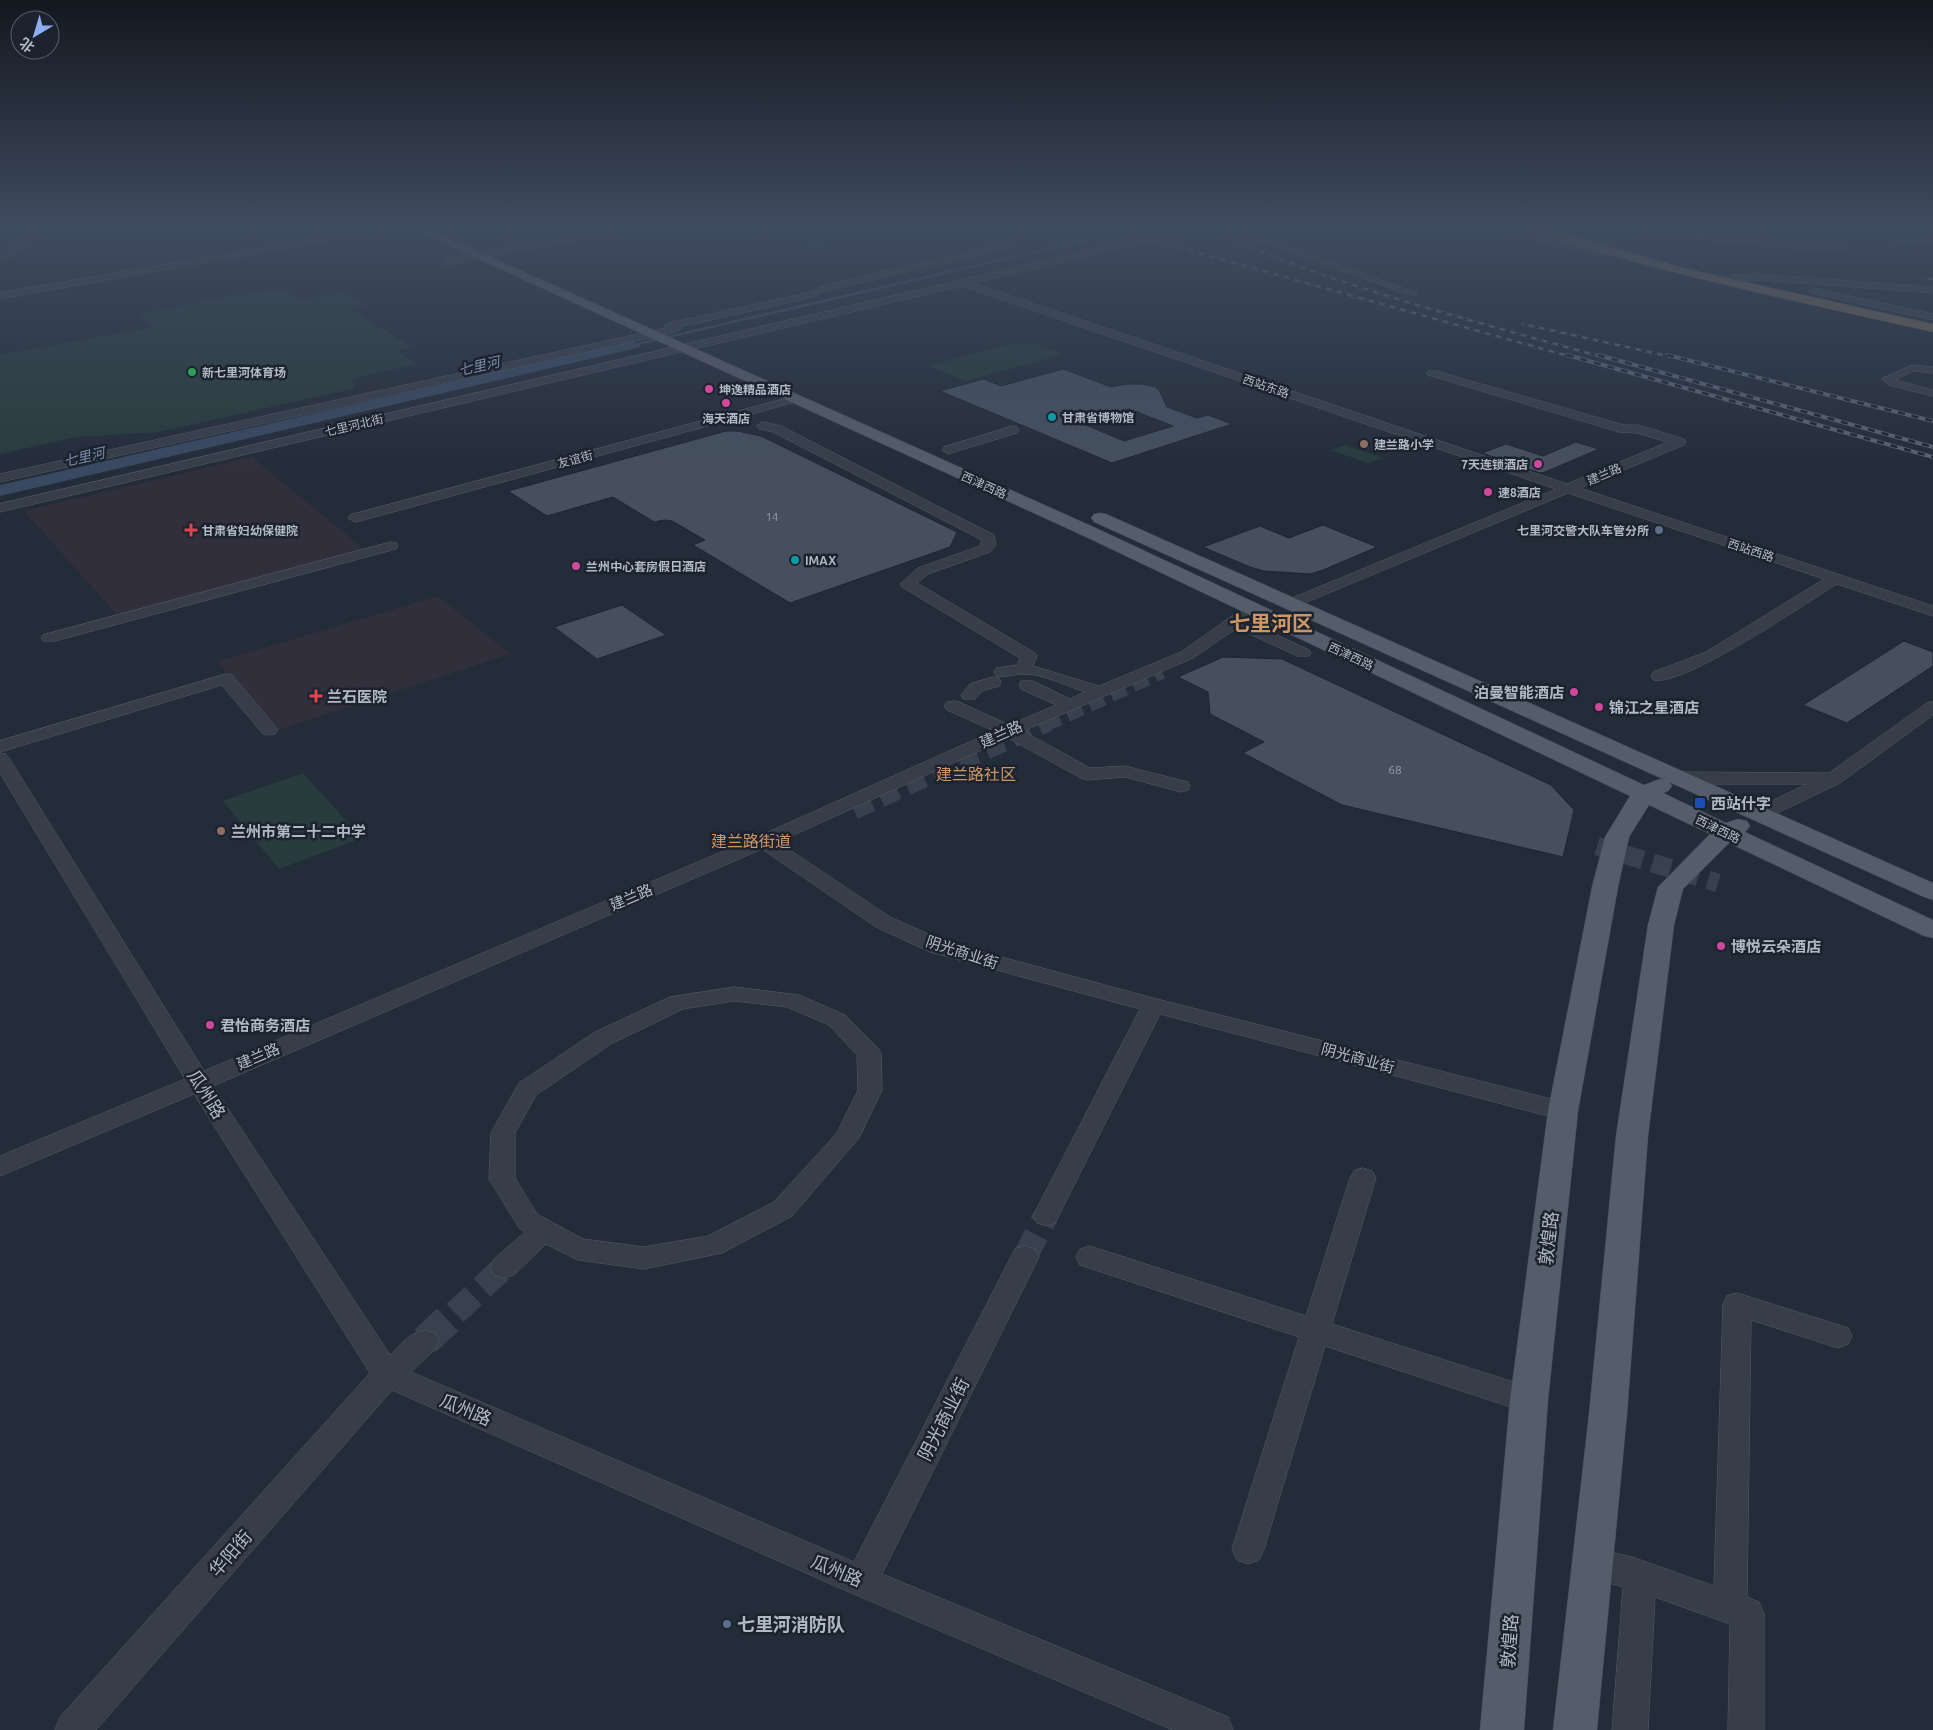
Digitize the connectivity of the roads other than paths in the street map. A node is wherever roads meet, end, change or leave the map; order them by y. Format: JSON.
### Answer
{"nodes":[{"id":1,"x":596,"y":309,"type":"edge"},
{"id":2,"x":768,"y":309,"type":"edge"},
{"id":3,"x":830,"y":309,"type":"edge"},
{"id":4,"x":1038,"y":309,"type":"edge"},
{"id":5,"x":1847,"y":309,"type":"edge"},
{"id":6,"x":1882,"y":309,"type":"edge"},
{"id":7,"x":1887,"y":309,"type":"edge"},
{"id":8,"x":1927,"y":318,"type":"edge"},
{"id":9,"x":653,"y":320,"type":"dead end"},
{"id":10,"x":1933,"y":328,"type":"edge"},
{"id":11,"x":656,"y":335,"type":"junction"},
{"id":12,"x":684,"y":337,"type":"junction"},
{"id":13,"x":1933,"y":370,"type":"edge"},
{"id":14,"x":1432,"y":373,"type":"dead end"},
{"id":15,"x":1933,"y":393,"type":"edge"},
{"id":16,"x":828,"y":396,"type":"junction"},
{"id":17,"x":798,"y":401,"type":"junction"},
{"id":18,"x":1012,"y":430,"type":"dead end"},
{"id":19,"x":948,"y":450,"type":"junction"},
{"id":20,"x":0,"y":478,"type":"edge"},
{"id":21,"x":1569,"y":490,"type":"junction"},
{"id":22,"x":0,"y":508,"type":"edge"},
{"id":23,"x":355,"y":518,"type":"dead end"},
{"id":24,"x":391,"y":546,"type":"dead end"},
{"id":25,"x":1836,"y":578,"type":"junction"},
{"id":26,"x":1290,"y":604,"type":"junction"},
{"id":27,"x":1252,"y":610,"type":"junction"},
{"id":28,"x":1933,"y":611,"type":"edge"},
{"id":29,"x":1235,"y":621,"type":"junction"},
{"id":30,"x":49,"y":638,"type":"dead end"},
{"id":31,"x":1303,"y":653,"type":"dead end"},
{"id":32,"x":1659,"y":676,"type":"dead end"},
{"id":33,"x":1025,"y":677,"type":"junction"},
{"id":34,"x":1100,"y":692,"type":"junction"},
{"id":35,"x":969,"y":695,"type":"dead end"},
{"id":36,"x":1070,"y":705,"type":"junction"},
{"id":37,"x":953,"y":706,"type":"dead end"},
{"id":38,"x":1933,"y":708,"type":"edge"},
{"id":39,"x":269,"y":730,"type":"dead end"},
{"id":40,"x":1009,"y":731,"type":"junction"},
{"id":41,"x":0,"y":746,"type":"edge"},
{"id":42,"x":0,"y":758,"type":"edge"},
{"id":43,"x":1677,"y":778,"type":"junction"},
{"id":44,"x":1833,"y":779,"type":"junction"},
{"id":45,"x":1181,"y":786,"type":"dead end"},
{"id":46,"x":1644,"y":793,"type":"junction"},
{"id":47,"x":1762,"y":813,"type":"junction"},
{"id":48,"x":1725,"y":832,"type":"junction"},
{"id":49,"x":764,"y":841,"type":"junction"},
{"id":50,"x":1933,"y":892,"type":"edge"},
{"id":51,"x":1933,"y":930,"type":"edge"},
{"id":52,"x":1153,"y":1005,"type":"junction"},
{"id":53,"x":198,"y":1081,"type":"junction"},
{"id":54,"x":1564,"y":1111,"type":"junction"},
{"id":55,"x":0,"y":1167,"type":"edge"},
{"id":56,"x":1363,"y":1178,"type":"dead end"},
{"id":57,"x":1046,"y":1216,"type":"tunnel mouth"},
{"id":58,"x":544,"y":1230,"type":"junction"},
{"id":59,"x":1090,"y":1257,"type":"dead end"},
{"id":60,"x":1025,"y":1258,"type":"tunnel mouth"},
{"id":61,"x":504,"y":1267,"type":"tunnel mouth"},
{"id":62,"x":1316,"y":1330,"type":"junction"},
{"id":63,"x":1838,"y":1336,"type":"dead end"},
{"id":64,"x":425,"y":1341,"type":"tunnel mouth"},
{"id":65,"x":387,"y":1375,"type":"junction"},
{"id":66,"x":1529,"y":1400,"type":"junction"},
{"id":67,"x":1248,"y":1549,"type":"dead end"},
{"id":68,"x":1593,"y":1564,"type":"junction"},
{"id":69,"x":1640,"y":1576,"type":"junction"},
{"id":70,"x":861,"y":1580,"type":"junction"},
{"id":71,"x":1730,"y":1608,"type":"junction"},
{"id":72,"x":73,"y":1730,"type":"edge"},
{"id":73,"x":1215,"y":1730,"type":"edge"},
{"id":74,"x":1502,"y":1730,"type":"edge"},
{"id":75,"x":1574,"y":1730,"type":"edge"},
{"id":76,"x":1630,"y":1730,"type":"edge"},
{"id":77,"x":1746,"y":1730,"type":"edge"}],
"edges":[{"from":1,"to":11,"type":"main road","name":"西津西路"},
{"from":2,"to":12,"type":"street"},
{"from":3,"to":12,"type":"street"},
{"from":4,"to":21,"type":"street","name":"西站东路"},
{"from":5,"to":10,"type":"highway"},
{"from":6,"to":8,"type":"highway"},
{"from":7,"to":8,"type":"street"},
{"from":9,"to":12,"type":"main road"},
{"from":11,"to":12,"type":"main road","name":"西津西路"},
{"from":11,"to":20,"type":"street","name":"七里河北街"},
{"from":12,"to":16,"type":"main road","name":"西津西路"},
{"from":12,"to":17,"type":"main road","name":"西津西路"},
{"from":12,"to":22,"type":"street","name":"七里河北街"},
{"from":13,"to":15,"type":"street"},
{"from":14,"to":21,"type":"street","name":"建兰路"},
{"from":16,"to":17,"type":"main road"},
{"from":16,"to":19,"type":"main road","name":"西津西路"},
{"from":17,"to":23,"type":"street","name":"友谊街"},
{"from":17,"to":27,"type":"main road","name":"西津西路"},
{"from":17,"to":33,"type":"street"},
{"from":18,"to":19,"type":"street"},
{"from":19,"to":26,"type":"main road","name":"西津西路"},
{"from":21,"to":25,"type":"street","name":"西站西路"},
{"from":21,"to":26,"type":"street","name":"建兰路"},
{"from":24,"to":30,"type":"street"},
{"from":25,"to":28,"type":"street","name":"西站西路"},
{"from":25,"to":32,"type":"street"},
{"from":26,"to":43,"type":"main road","name":"西津西路"},
{"from":27,"to":29,"type":"street","name":"建兰路"},
{"from":27,"to":46,"type":"main road","name":"西津西路"},
{"from":29,"to":31,"type":"street"},
{"from":29,"to":34,"type":"street","name":"建兰路"},
{"from":33,"to":34,"type":"street"},
{"from":33,"to":35,"type":"street"},
{"from":33,"to":36,"type":"street"},
{"from":34,"to":36,"type":"street","name":"建兰路"},
{"from":36,"to":40,"type":"street","name":"建兰路"},
{"from":37,"to":40,"type":"street"},
{"from":38,"to":44,"type":"street"},
{"from":39,"to":41,"type":"street"},
{"from":40,"to":45,"type":"street"},
{"from":40,"to":49,"type":"street","name":"建兰路"},
{"from":42,"to":53,"type":"street","name":"瓜州路"},
{"from":43,"to":44,"type":"street"},
{"from":43,"to":46,"type":"main road"},
{"from":43,"to":47,"type":"main road","name":"西津西路"},
{"from":44,"to":47,"type":"street"},
{"from":46,"to":48,"type":"main road","name":"西津西路"},
{"from":46,"to":54,"type":"main road","name":"敦煌路"},
{"from":47,"to":48,"type":"main road"},
{"from":47,"to":50,"type":"main road","name":"西津西路"},
{"from":48,"to":51,"type":"main road","name":"西津西路"},
{"from":48,"to":68,"type":"main road"},
{"from":49,"to":52,"type":"street","name":"阴光商业街"},
{"from":49,"to":53,"type":"street","name":"建兰路"},
{"from":52,"to":54,"type":"street","name":"阴光商业街"},
{"from":52,"to":57,"type":"street"},
{"from":53,"to":55,"type":"street","name":"建兰路"},
{"from":53,"to":65,"type":"street","name":"瓜州路"},
{"from":54,"to":66,"type":"main road","name":"敦煌路"},
{"from":56,"to":62,"type":"street"},
{"from":58,"to":58,"type":"street"},
{"from":58,"to":61,"type":"street"},
{"from":59,"to":62,"type":"street"},
{"from":60,"to":70,"type":"street","name":"阴光商业街"},
{"from":62,"to":66,"type":"street"},
{"from":62,"to":67,"type":"street"},
{"from":63,"to":71,"type":"street"},
{"from":64,"to":65,"type":"street","name":"华阳街"},
{"from":65,"to":70,"type":"street","name":"瓜州路"},
{"from":65,"to":72,"type":"street","name":"华阳街"},
{"from":66,"to":74,"type":"main road","name":"敦煌路"},
{"from":68,"to":69,"type":"street"},
{"from":68,"to":75,"type":"main road"},
{"from":69,"to":71,"type":"street"},
{"from":69,"to":76,"type":"street"},
{"from":70,"to":73,"type":"street","name":"瓜州路"},
{"from":71,"to":77,"type":"street"}]}
